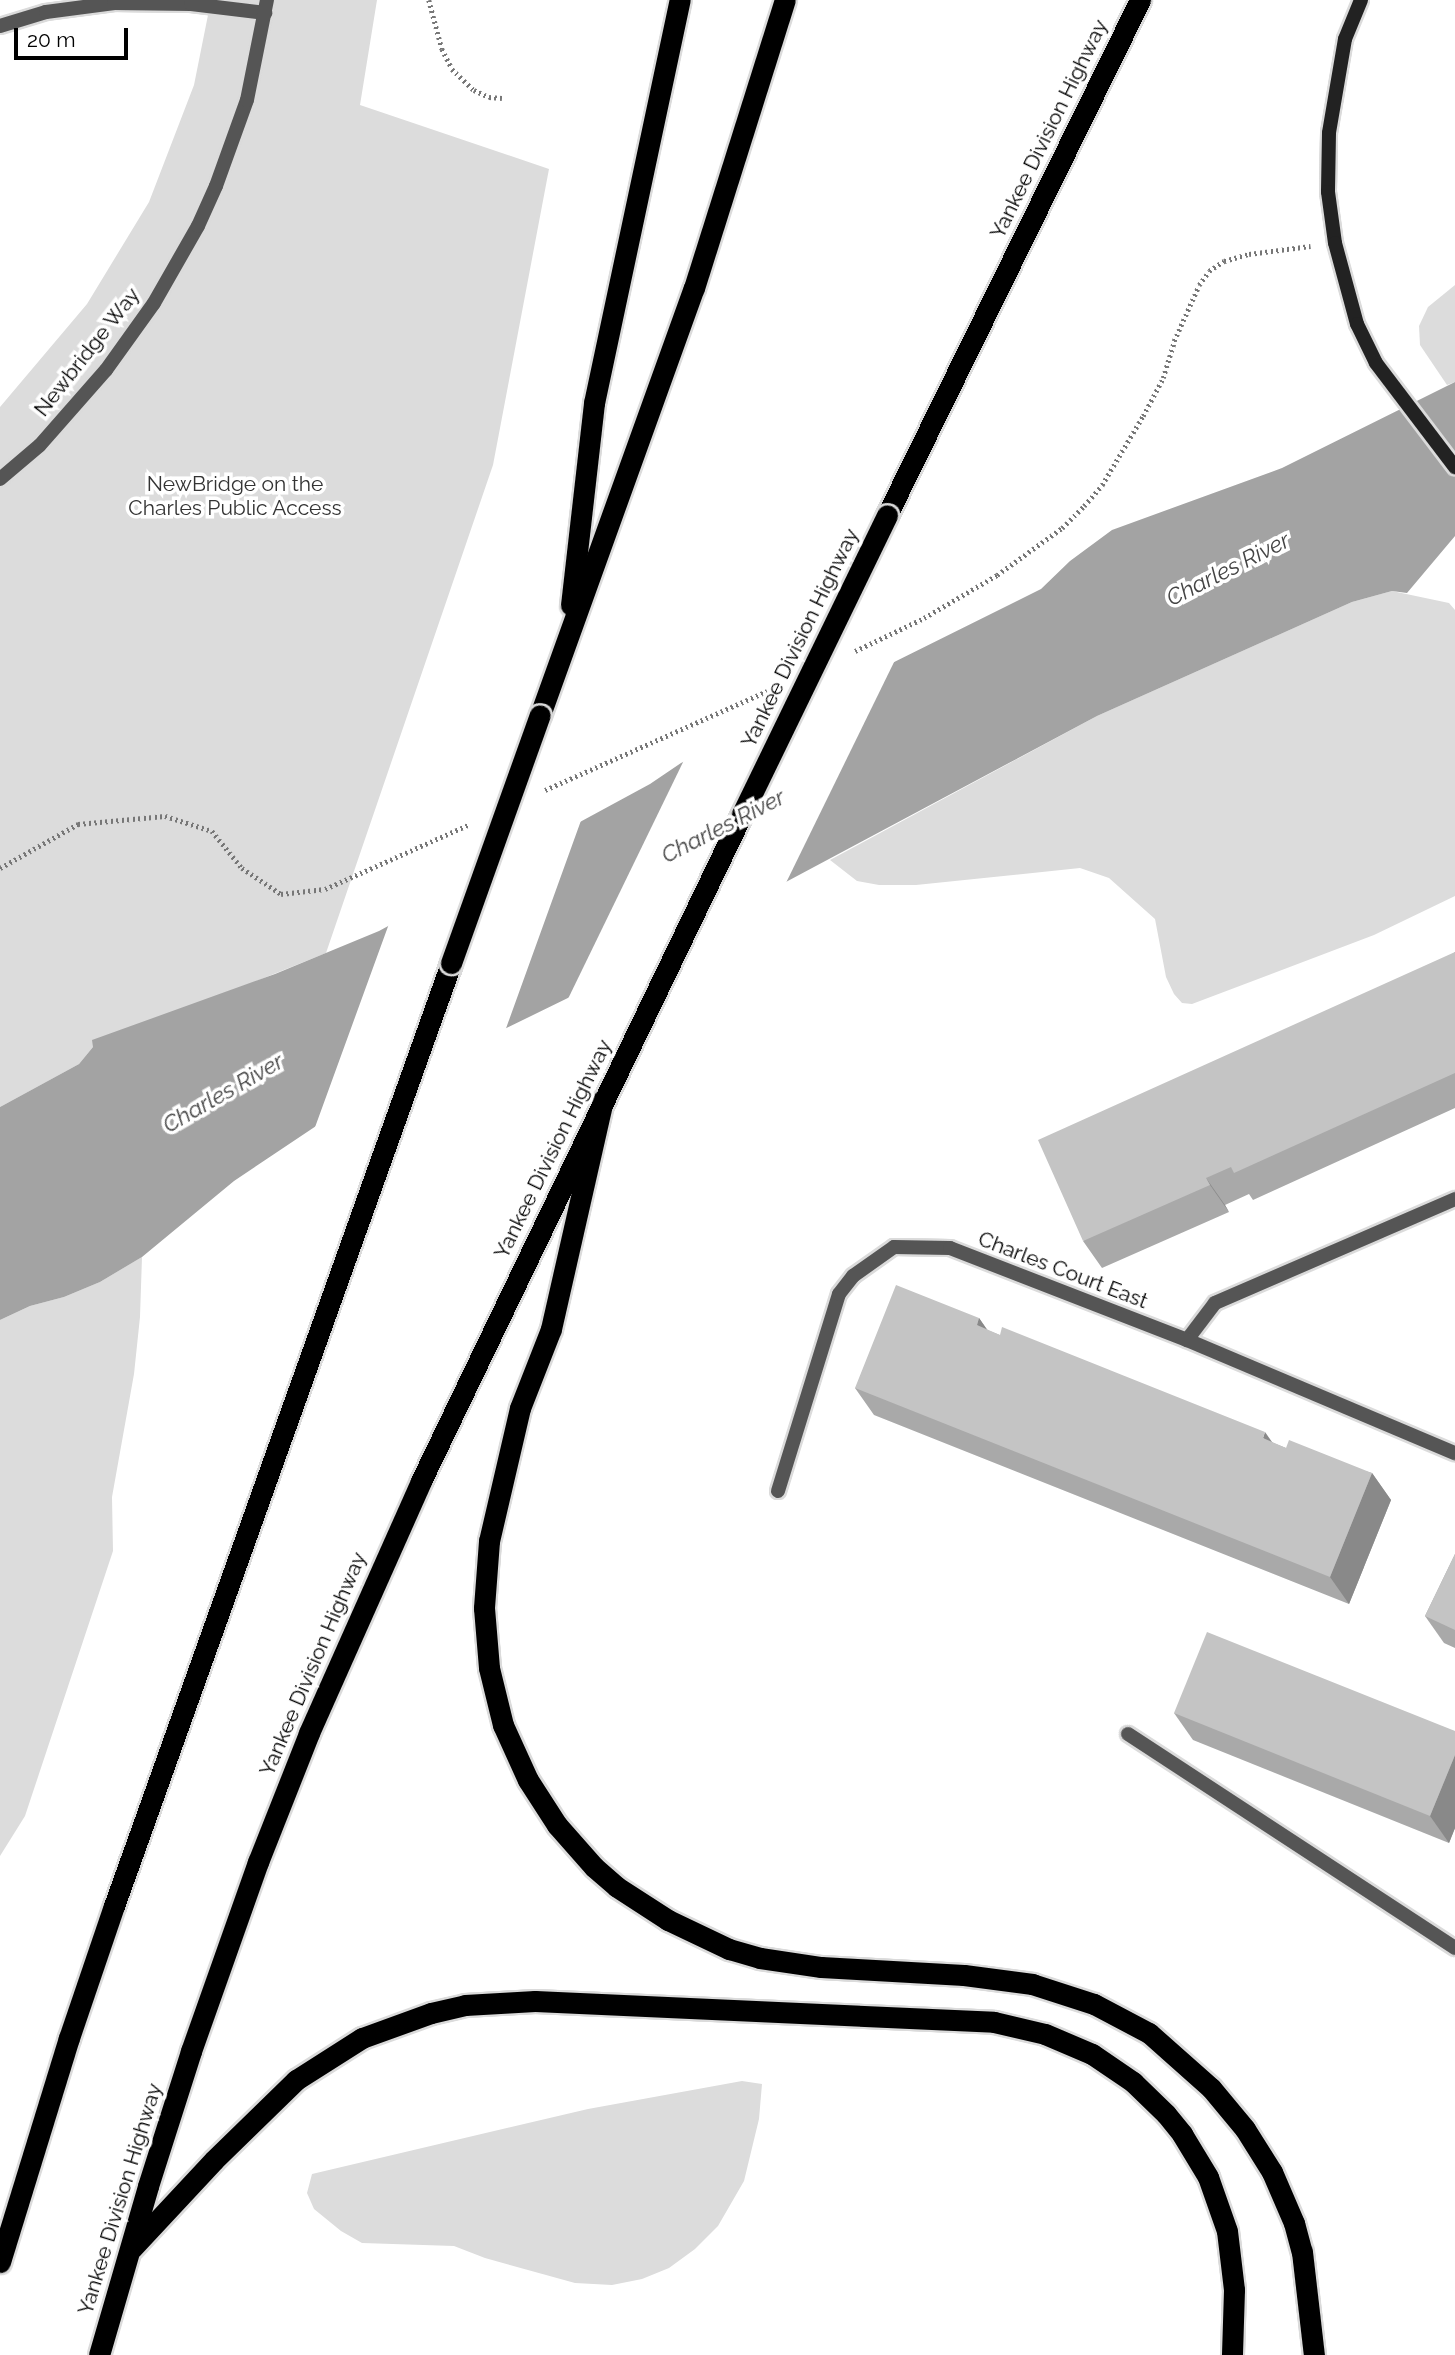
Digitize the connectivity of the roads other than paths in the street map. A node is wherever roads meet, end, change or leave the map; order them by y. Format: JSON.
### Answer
{"nodes":[{"id":1,"x":680,"y":0,"type":"edge"},
{"id":2,"x":785,"y":0,"type":"edge"},
{"id":3,"x":1140,"y":0,"type":"edge"},
{"id":4,"x":1361,"y":0,"type":"edge"},
{"id":5,"x":266,"y":7,"type":"edge"},
{"id":6,"x":0,"y":26,"type":"edge"},
{"id":7,"x":1453,"y":465,"type":"edge"},
{"id":8,"x":0,"y":479,"type":"edge"},
{"id":9,"x":567,"y":642,"type":"junction"},
{"id":10,"x":603,"y":1100,"type":"junction"},
{"id":11,"x":1455,"y":1199,"type":"edge"},
{"id":12,"x":1187,"y":1340,"type":"junction"},
{"id":13,"x":1455,"y":1453,"type":"edge"},
{"id":14,"x":778,"y":1491,"type":"dead end"},
{"id":15,"x":1128,"y":1734,"type":"dead end"},
{"id":16,"x":1455,"y":1948,"type":"edge"},
{"id":17,"x":128,"y":2252,"type":"junction"},
{"id":18,"x":0,"y":2262,"type":"edge"},
{"id":19,"x":99,"y":2355,"type":"edge"},
{"id":20,"x":1231,"y":2355,"type":"edge"},
{"id":21,"x":1314,"y":2355,"type":"edge"}],
"edges":[{"from":1,"to":9,"type":"highway"},
{"from":2,"to":9,"type":"highway"},
{"from":3,"to":10,"type":"highway","name":"Yankee Division Highway","bridge":true},
{"from":4,"to":7,"type":"main road"},
{"from":5,"to":6,"type":"street"},
{"from":5,"to":8,"type":"street","name":"Newbridge Way"},
{"from":9,"to":18,"type":"highway","bridge":true},
{"from":10,"to":17,"type":"highway","name":"Yankee Division Highway"},
{"from":10,"to":21,"type":"highway"},
{"from":11,"to":12,"type":"street"},
{"from":12,"to":13,"type":"street","name":"Charles Court East"},
{"from":12,"to":14,"type":"street","name":"Charles Court East"},
{"from":15,"to":16,"type":"street"},
{"from":17,"to":19,"type":"highway","name":"Yankee Division Highway"},
{"from":17,"to":20,"type":"highway"}]}
